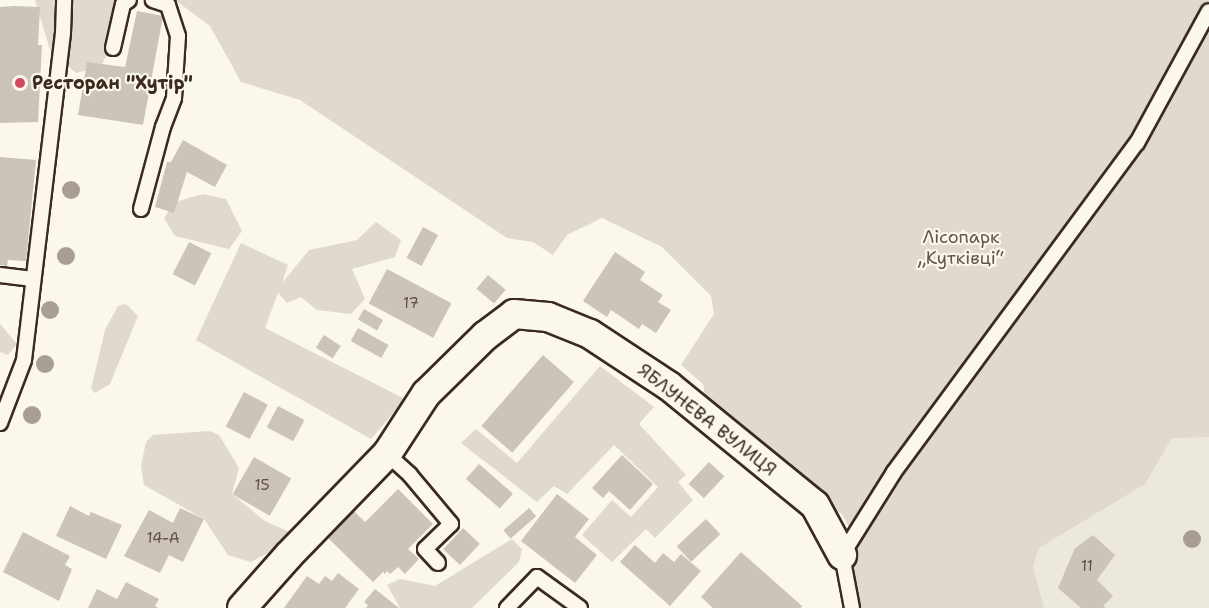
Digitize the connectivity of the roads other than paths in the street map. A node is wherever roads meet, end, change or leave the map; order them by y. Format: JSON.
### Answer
{"nodes":[{"id":1,"x":64,"y":0,"type":"edge"},
{"id":2,"x":129,"y":0,"type":"edge"},
{"id":3,"x":153,"y":0,"type":"edge"},
{"id":4,"x":1209,"y":11,"type":"edge"},
{"id":5,"x":113,"y":48,"type":"dead end"},
{"id":6,"x":141,"y":209,"type":"dead end"},
{"id":7,"x":0,"y":275,"type":"edge"},
{"id":8,"x":33,"y":279,"type":"junction"},
{"id":9,"x":0,"y":423,"type":"edge"},
{"id":10,"x":387,"y":454,"type":"junction"},
{"id":11,"x":842,"y":555,"type":"junction"},
{"id":12,"x":438,"y":563,"type":"dead end"},
{"id":13,"x":242,"y":608,"type":"edge"},
{"id":14,"x":507,"y":608,"type":"edge"},
{"id":15,"x":580,"y":608,"type":"edge"},
{"id":16,"x":852,"y":608,"type":"edge"}],
"edges":[{"from":1,"to":8,"type":"lane"},
{"from":2,"to":5,"type":"lane"},
{"from":3,"to":6,"type":"lane"},
{"from":4,"to":11,"type":"lane"},
{"from":7,"to":8,"type":"lane"},
{"from":8,"to":9,"type":"lane"},
{"from":10,"to":11,"type":"street","name":"ЯБЛУНЕВА ВУЛИЦЯ"},
{"from":10,"to":12,"type":"lane"},
{"from":10,"to":13,"type":"street","name":"ЯБЛУНЕВА ВУЛИЦЯ"},
{"from":11,"to":16,"type":"lane"},
{"from":14,"to":15,"type":"lane"}]}
